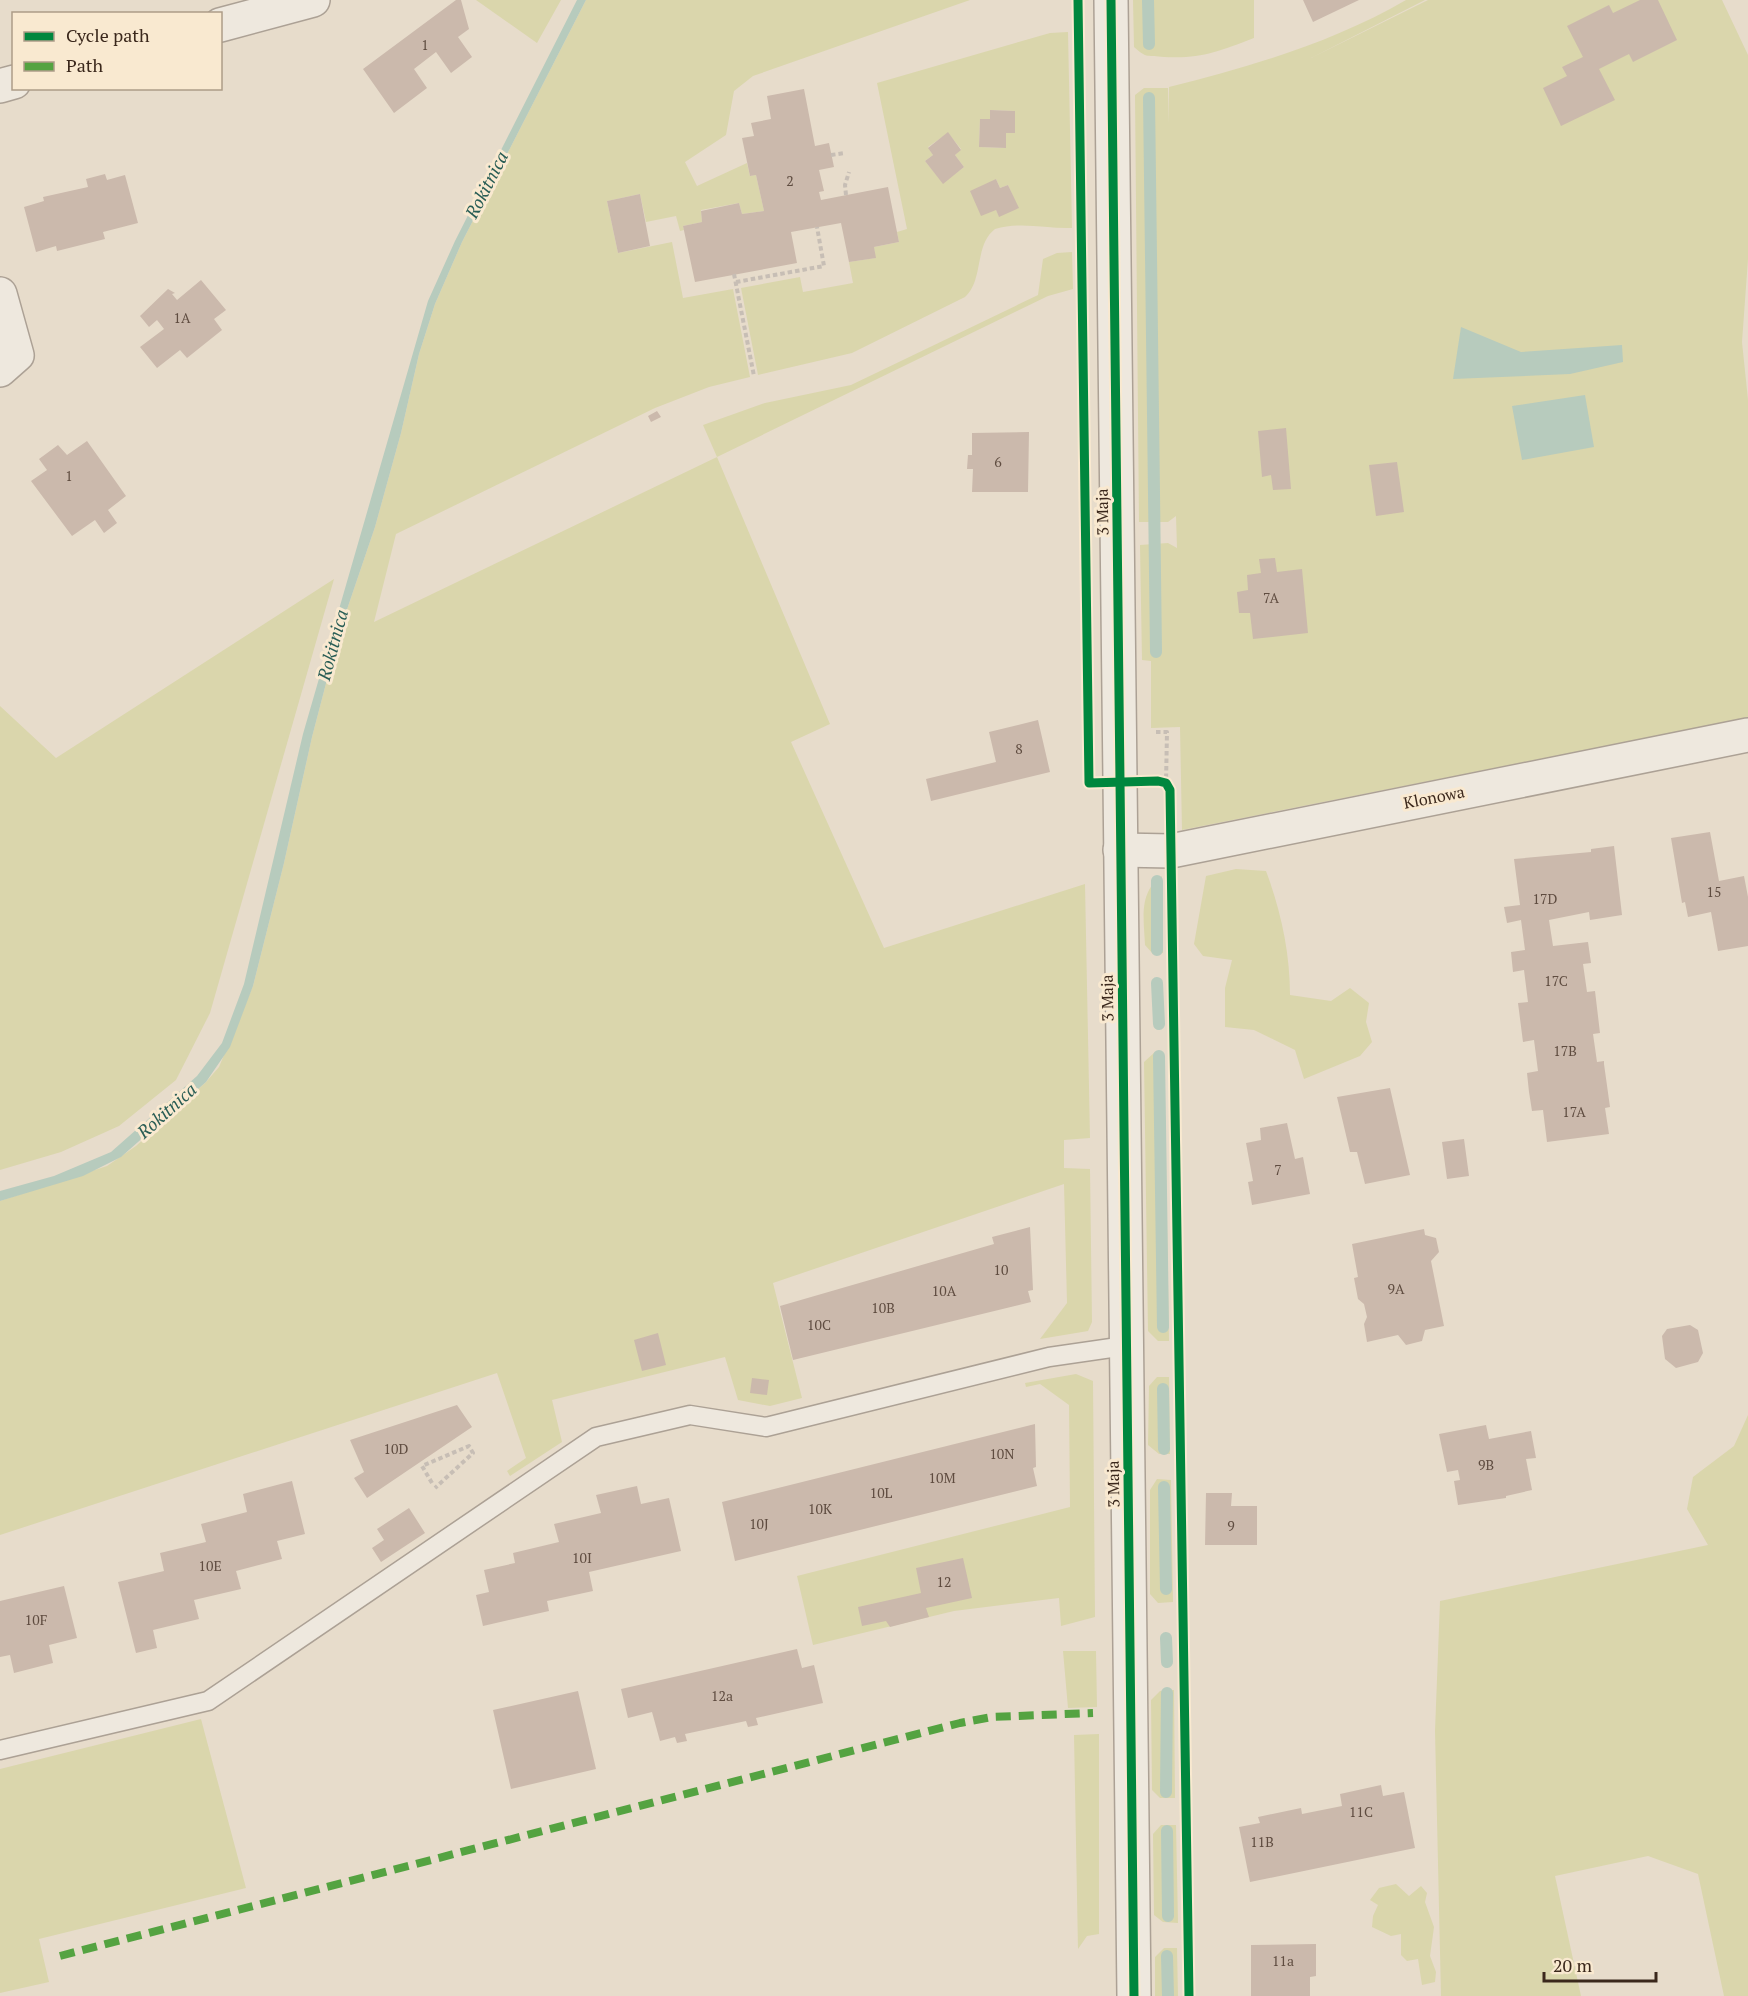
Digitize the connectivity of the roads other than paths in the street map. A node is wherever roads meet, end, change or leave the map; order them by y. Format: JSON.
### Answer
{"nodes":[{"id":1,"x":313,"y":0,"type":"edge"},
{"id":2,"x":1111,"y":0,"type":"edge"},
{"id":3,"x":222,"y":24,"type":"edge"},
{"id":4,"x":0,"y":294,"type":"edge"},
{"id":5,"x":0,"y":370,"type":"edge"},
{"id":6,"x":1748,"y":735,"type":"edge"},
{"id":7,"x":1120,"y":850,"type":"junction"},
{"id":8,"x":1125,"y":1346,"type":"junction"},
{"id":9,"x":0,"y":1750,"type":"edge"},
{"id":10,"x":1134,"y":1996,"type":"edge"}],
"edges":[{"from":1,"to":3,"type":"street"},
{"from":2,"to":7,"type":"street","name":"3 Maja"},
{"from":4,"to":5,"type":"street"},
{"from":6,"to":7,"type":"street","name":"Klonowa"},
{"from":7,"to":8,"type":"street","name":"3 Maja"},
{"from":8,"to":9,"type":"lane"},
{"from":8,"to":10,"type":"street","name":"3 Maja"}]}
